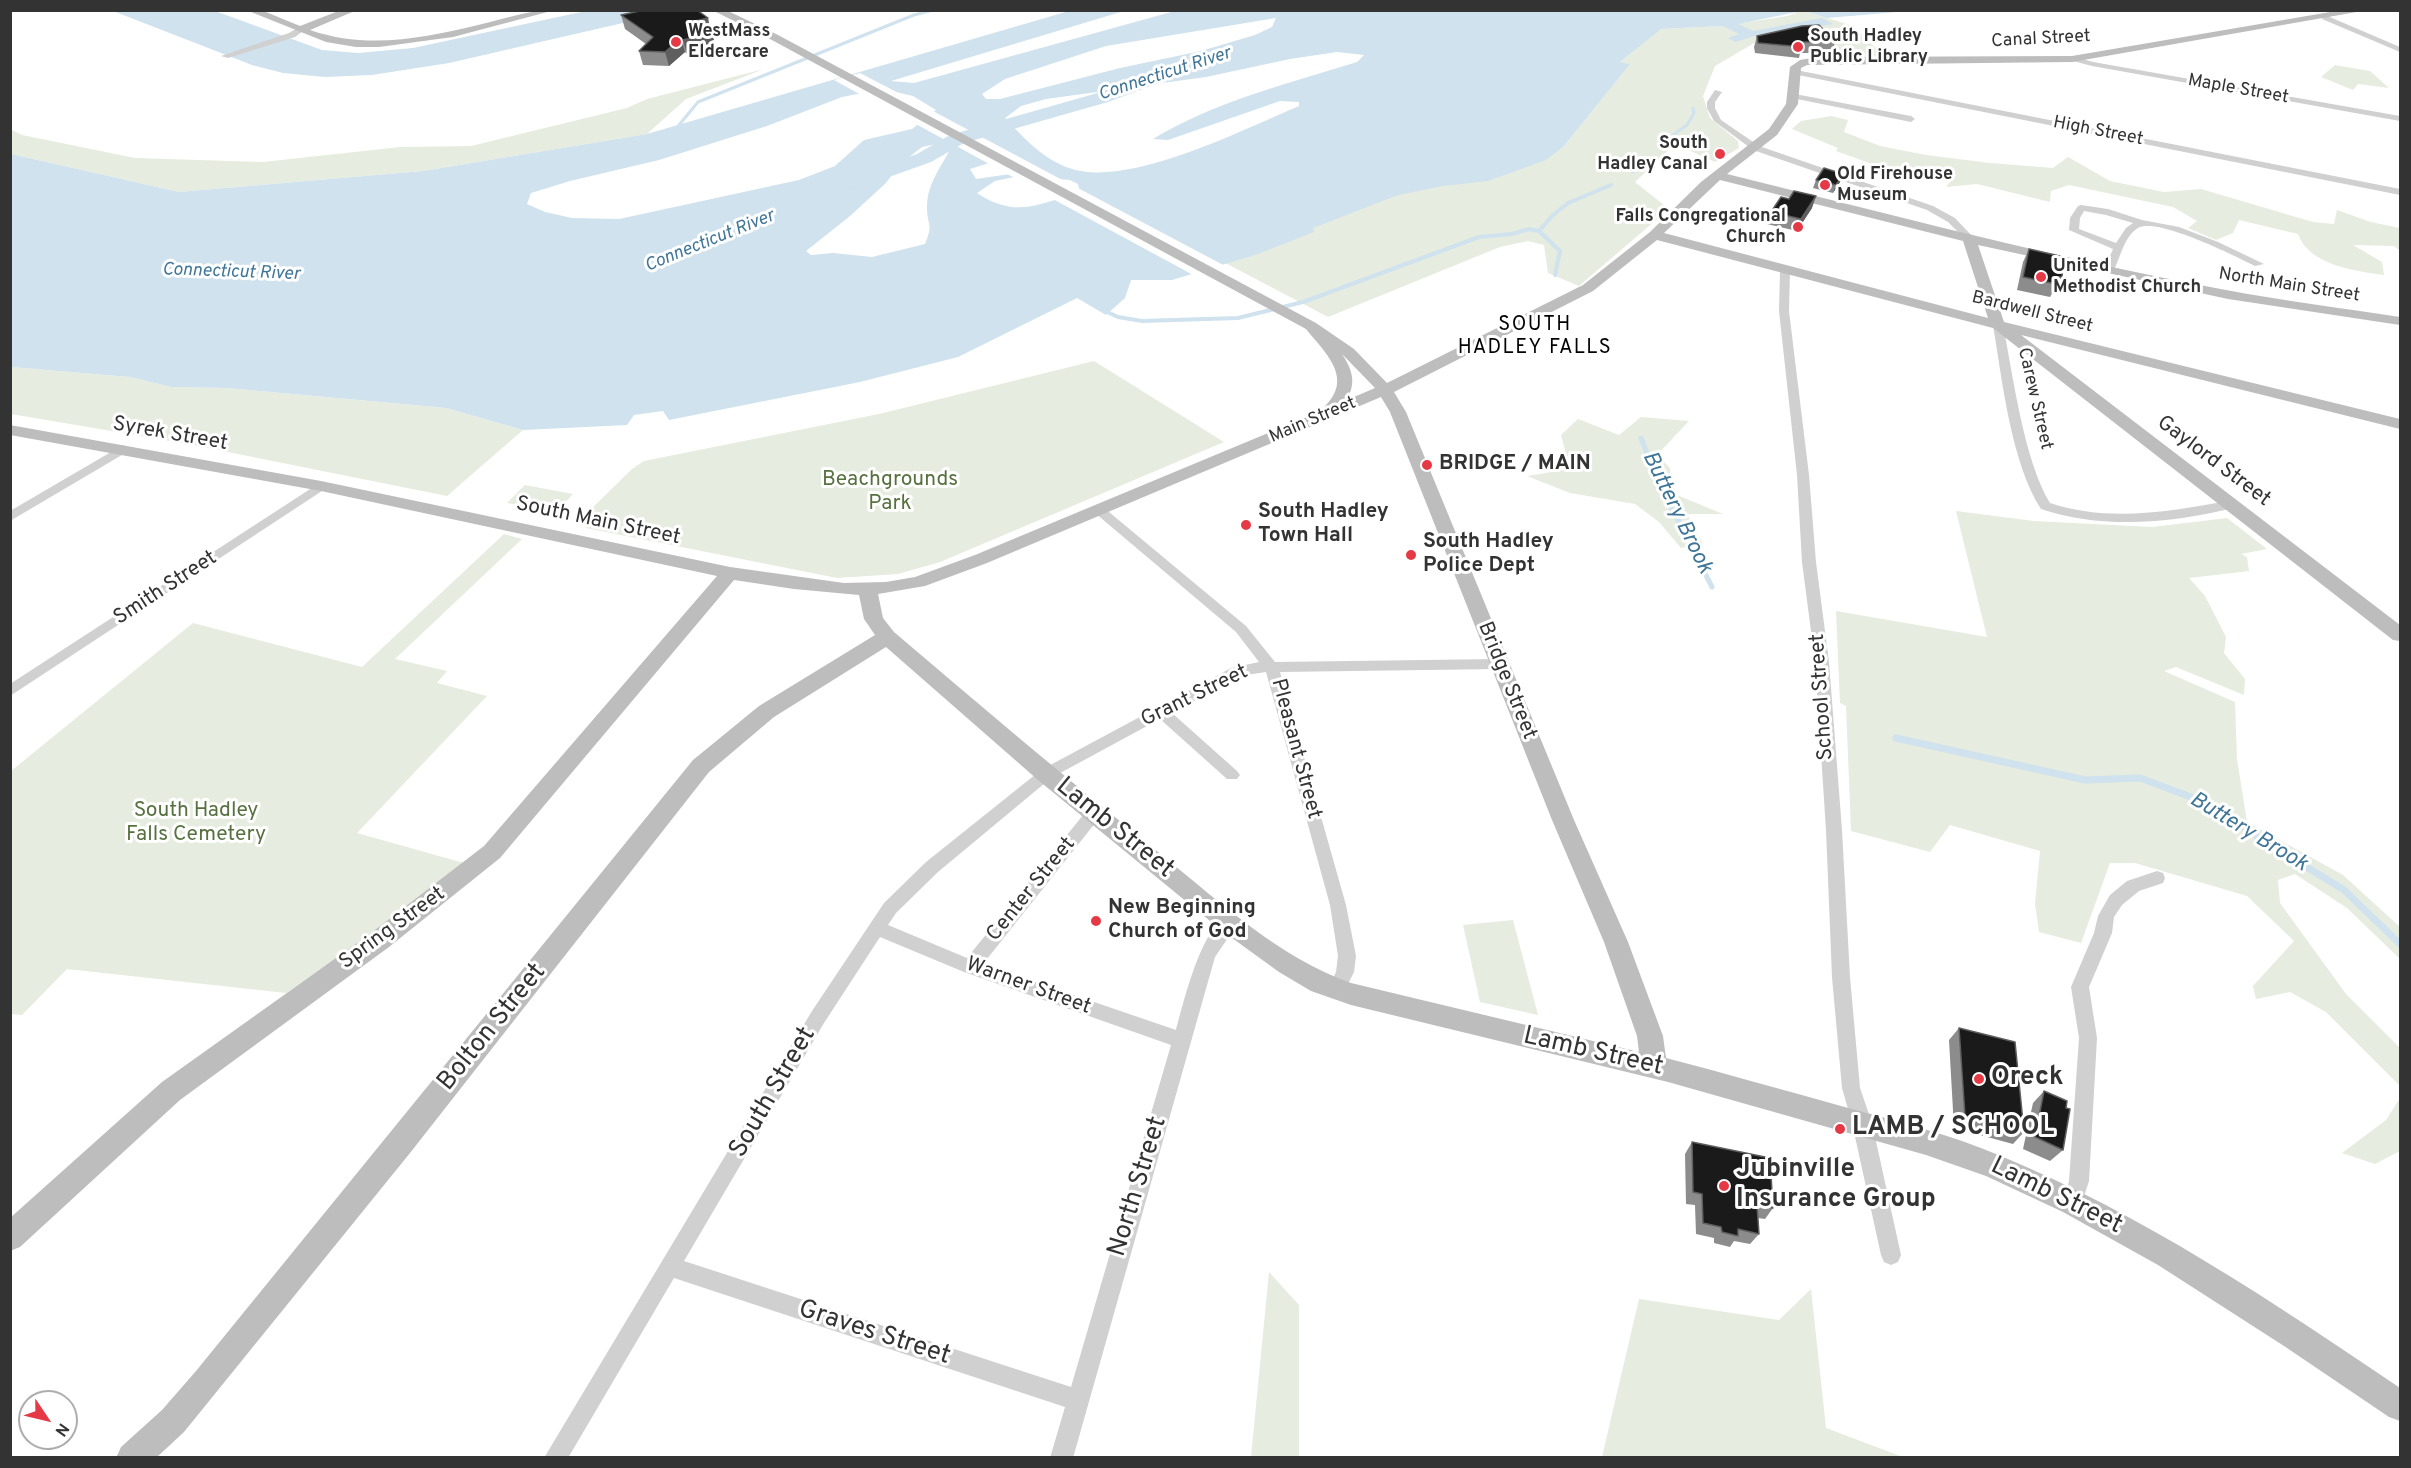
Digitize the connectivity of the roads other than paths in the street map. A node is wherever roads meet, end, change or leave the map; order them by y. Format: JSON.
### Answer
{"nodes":[{"id":1,"x":251,"y":10,"type":"edge"},
{"id":2,"x":352,"y":10,"type":"edge"},
{"id":3,"x":550,"y":10,"type":"edge"},
{"id":4,"x":717,"y":10,"type":"edge"},
{"id":5,"x":2363,"y":10,"type":"edge"},
{"id":6,"x":2325,"y":17,"type":"junction"},
{"id":7,"x":302,"y":29,"type":"junction"},
{"id":8,"x":2400,"y":50,"type":"edge"},
{"id":9,"x":225,"y":56,"type":"dead end"},
{"id":10,"x":2076,"y":58,"type":"junction"},
{"id":11,"x":1796,"y":72,"type":"junction"},
{"id":12,"x":1718,"y":92,"type":"dead end"},
{"id":13,"x":1795,"y":96,"type":"junction"},
{"id":14,"x":2400,"y":118,"type":"edge"},
{"id":15,"x":1911,"y":119,"type":"dead end"},
{"id":16,"x":1756,"y":148,"type":"junction"},
{"id":17,"x":1718,"y":176,"type":"junction"},
{"id":18,"x":2400,"y":192,"type":"edge"},
{"id":19,"x":2141,"y":223,"type":"junction"},
{"id":20,"x":1655,"y":235,"type":"junction"},
{"id":21,"x":1969,"y":238,"type":"junction"},
{"id":22,"x":2119,"y":248,"type":"junction"},
{"id":23,"x":2259,"y":264,"type":"dead end"},
{"id":24,"x":2109,"y":270,"type":"junction"},
{"id":25,"x":1785,"y":271,"type":"junction"},
{"id":26,"x":2400,"y":321,"type":"edge"},
{"id":27,"x":1998,"y":325,"type":"junction"},
{"id":28,"x":1311,"y":326,"type":"junction"},
{"id":29,"x":1385,"y":390,"type":"junction"},
{"id":30,"x":1325,"y":416,"type":"junction"},
{"id":31,"x":2400,"y":424,"type":"edge"},
{"id":32,"x":10,"y":430,"type":"edge"},
{"id":33,"x":123,"y":449,"type":"junction"},
{"id":34,"x":321,"y":486,"type":"junction"},
{"id":35,"x":2233,"y":504,"type":"junction"},
{"id":36,"x":1099,"y":510,"type":"junction"},
{"id":37,"x":10,"y":517,"type":"edge"},
{"id":38,"x":730,"y":573,"type":"junction"},
{"id":39,"x":867,"y":590,"type":"junction"},
{"id":40,"x":2400,"y":635,"type":"edge"},
{"id":41,"x":887,"y":637,"type":"junction"},
{"id":42,"x":1499,"y":664,"type":"junction"},
{"id":43,"x":1272,"y":668,"type":"junction"},
{"id":44,"x":10,"y":691,"type":"edge"},
{"id":45,"x":1162,"y":712,"type":"junction"},
{"id":46,"x":1046,"y":774,"type":"junction"},
{"id":47,"x":1232,"y":775,"type":"dead end"},
{"id":48,"x":1094,"y":813,"type":"junction"},
{"id":49,"x":2157,"y":878,"type":"dead end"},
{"id":50,"x":1229,"y":923,"type":"junction"},
{"id":51,"x":876,"y":928,"type":"junction"},
{"id":52,"x":970,"y":967,"type":"junction"},
{"id":53,"x":1337,"y":989,"type":"junction"},
{"id":54,"x":1183,"y":1041,"type":"junction"},
{"id":55,"x":1654,"y":1066,"type":"junction"},
{"id":56,"x":1862,"y":1123,"type":"junction"},
{"id":57,"x":2073,"y":1202,"type":"junction"},
{"id":58,"x":10,"y":1237,"type":"edge"},
{"id":59,"x":1890,"y":1255,"type":"dead end"},
{"id":60,"x":671,"y":1267,"type":"junction"},
{"id":61,"x":1076,"y":1400,"type":"junction"},
{"id":62,"x":2400,"y":1406,"type":"edge"},
{"id":63,"x":132,"y":1458,"type":"edge"},
{"id":64,"x":555,"y":1458,"type":"edge"},
{"id":65,"x":1061,"y":1458,"type":"edge"}],
"edges":[{"from":1,"to":7,"type":"main road"},
{"from":2,"to":7,"type":"main road"},
{"from":3,"to":7,"type":"main road"},
{"from":4,"to":28,"type":"main road","name":"Bridge Street"},
{"from":5,"to":6,"type":"main road","name":"Canal Street"},
{"from":6,"to":8,"type":"street"},
{"from":6,"to":10,"type":"main road","name":"Canal Street"},
{"from":7,"to":9,"type":"street"},
{"from":10,"to":11,"type":"main road","name":"Canal Street"},
{"from":10,"to":14,"type":"street","name":"Maple Street"},
{"from":11,"to":13,"type":"main road"},
{"from":11,"to":18,"type":"street","name":"High Street"},
{"from":12,"to":16,"type":"street"},
{"from":13,"to":15,"type":"street"},
{"from":13,"to":16,"type":"main road","name":"Main Street"},
{"from":16,"to":17,"type":"main road","name":"Main Street"},
{"from":16,"to":21,"type":"street","name":"Carew Street"},
{"from":17,"to":20,"type":"main road","name":"Main Street"},
{"from":17,"to":21,"type":"main road","name":"North Main Street"},
{"from":19,"to":22,"type":"street"},
{"from":19,"to":22,"type":"street"},
{"from":19,"to":23,"type":"street"},
{"from":20,"to":25,"type":"main road","name":"Bardwell Street"},
{"from":20,"to":29,"type":"main road","name":"Main Street"},
{"from":21,"to":24,"type":"main road","name":"North Main Street"},
{"from":21,"to":27,"type":"main road","name":"Carew Street"},
{"from":22,"to":24,"type":"street"},
{"from":24,"to":26,"type":"main road","name":"North Main Street"},
{"from":25,"to":27,"type":"main road","name":"Bardwell Street"},
{"from":25,"to":56,"type":"street","name":"School Street"},
{"from":27,"to":31,"type":"main road","name":"Bardwell Street"},
{"from":27,"to":35,"type":"main road","name":"Gaylord Street"},
{"from":27,"to":35,"type":"street","name":"Carew Street"},
{"from":28,"to":29,"type":"main road","name":"Bridge Street"},
{"from":28,"to":30,"type":"main road"},
{"from":29,"to":30,"type":"main road","name":"Main Street"},
{"from":29,"to":42,"type":"main road","name":"Bridge Street"},
{"from":30,"to":36,"type":"main road","name":"Main Street"},
{"from":32,"to":33,"type":"main road","name":"Syrek Street"},
{"from":33,"to":34,"type":"main road","name":"Syrek Street"},
{"from":33,"to":37,"type":"street"},
{"from":34,"to":38,"type":"main road","name":"South Main Street"},
{"from":34,"to":44,"type":"street","name":"Smith Street"},
{"from":35,"to":40,"type":"main road","name":"Gaylord Street"},
{"from":36,"to":39,"type":"main road","name":"Main Street"},
{"from":36,"to":43,"type":"street","name":"Pleasant Street"},
{"from":38,"to":39,"type":"main road","name":"South Main Street"},
{"from":38,"to":58,"type":"main road","name":"Spring Street"},
{"from":39,"to":41,"type":"main road","name":"Lamb Street"},
{"from":41,"to":46,"type":"main road","name":"Lamb Street"},
{"from":41,"to":63,"type":"main road","name":"Bolton Street"},
{"from":42,"to":43,"type":"street","name":"Grant Street"},
{"from":42,"to":55,"type":"main road","name":"Bridge Street"},
{"from":43,"to":45,"type":"street","name":"Grant Street"},
{"from":43,"to":53,"type":"street","name":"Pleasant Street"},
{"from":45,"to":46,"type":"street","name":"Grant Street"},
{"from":45,"to":47,"type":"street"},
{"from":46,"to":48,"type":"main road","name":"Lamb Street"},
{"from":46,"to":51,"type":"street","name":"South Street"},
{"from":48,"to":50,"type":"main road","name":"Lamb Street"},
{"from":48,"to":52,"type":"street","name":"Center Street"},
{"from":49,"to":57,"type":"street"},
{"from":50,"to":53,"type":"main road","name":"Lamb Street"},
{"from":50,"to":54,"type":"street","name":"North Street"},
{"from":51,"to":52,"type":"street","name":"Warner Street"},
{"from":51,"to":60,"type":"street","name":"South Street"},
{"from":52,"to":54,"type":"street","name":"Warner Street"},
{"from":53,"to":55,"type":"main road","name":"Lamb Street"},
{"from":54,"to":61,"type":"street","name":"North Street"},
{"from":55,"to":56,"type":"main road","name":"Lamb Street"},
{"from":56,"to":57,"type":"main road","name":"Lamb Street"},
{"from":56,"to":59,"type":"street","name":"School Street"},
{"from":57,"to":62,"type":"main road","name":"Lamb Street"},
{"from":60,"to":61,"type":"street","name":"Graves Street"},
{"from":60,"to":64,"type":"street","name":"South Street"},
{"from":61,"to":65,"type":"street","name":"North Street"}]}
